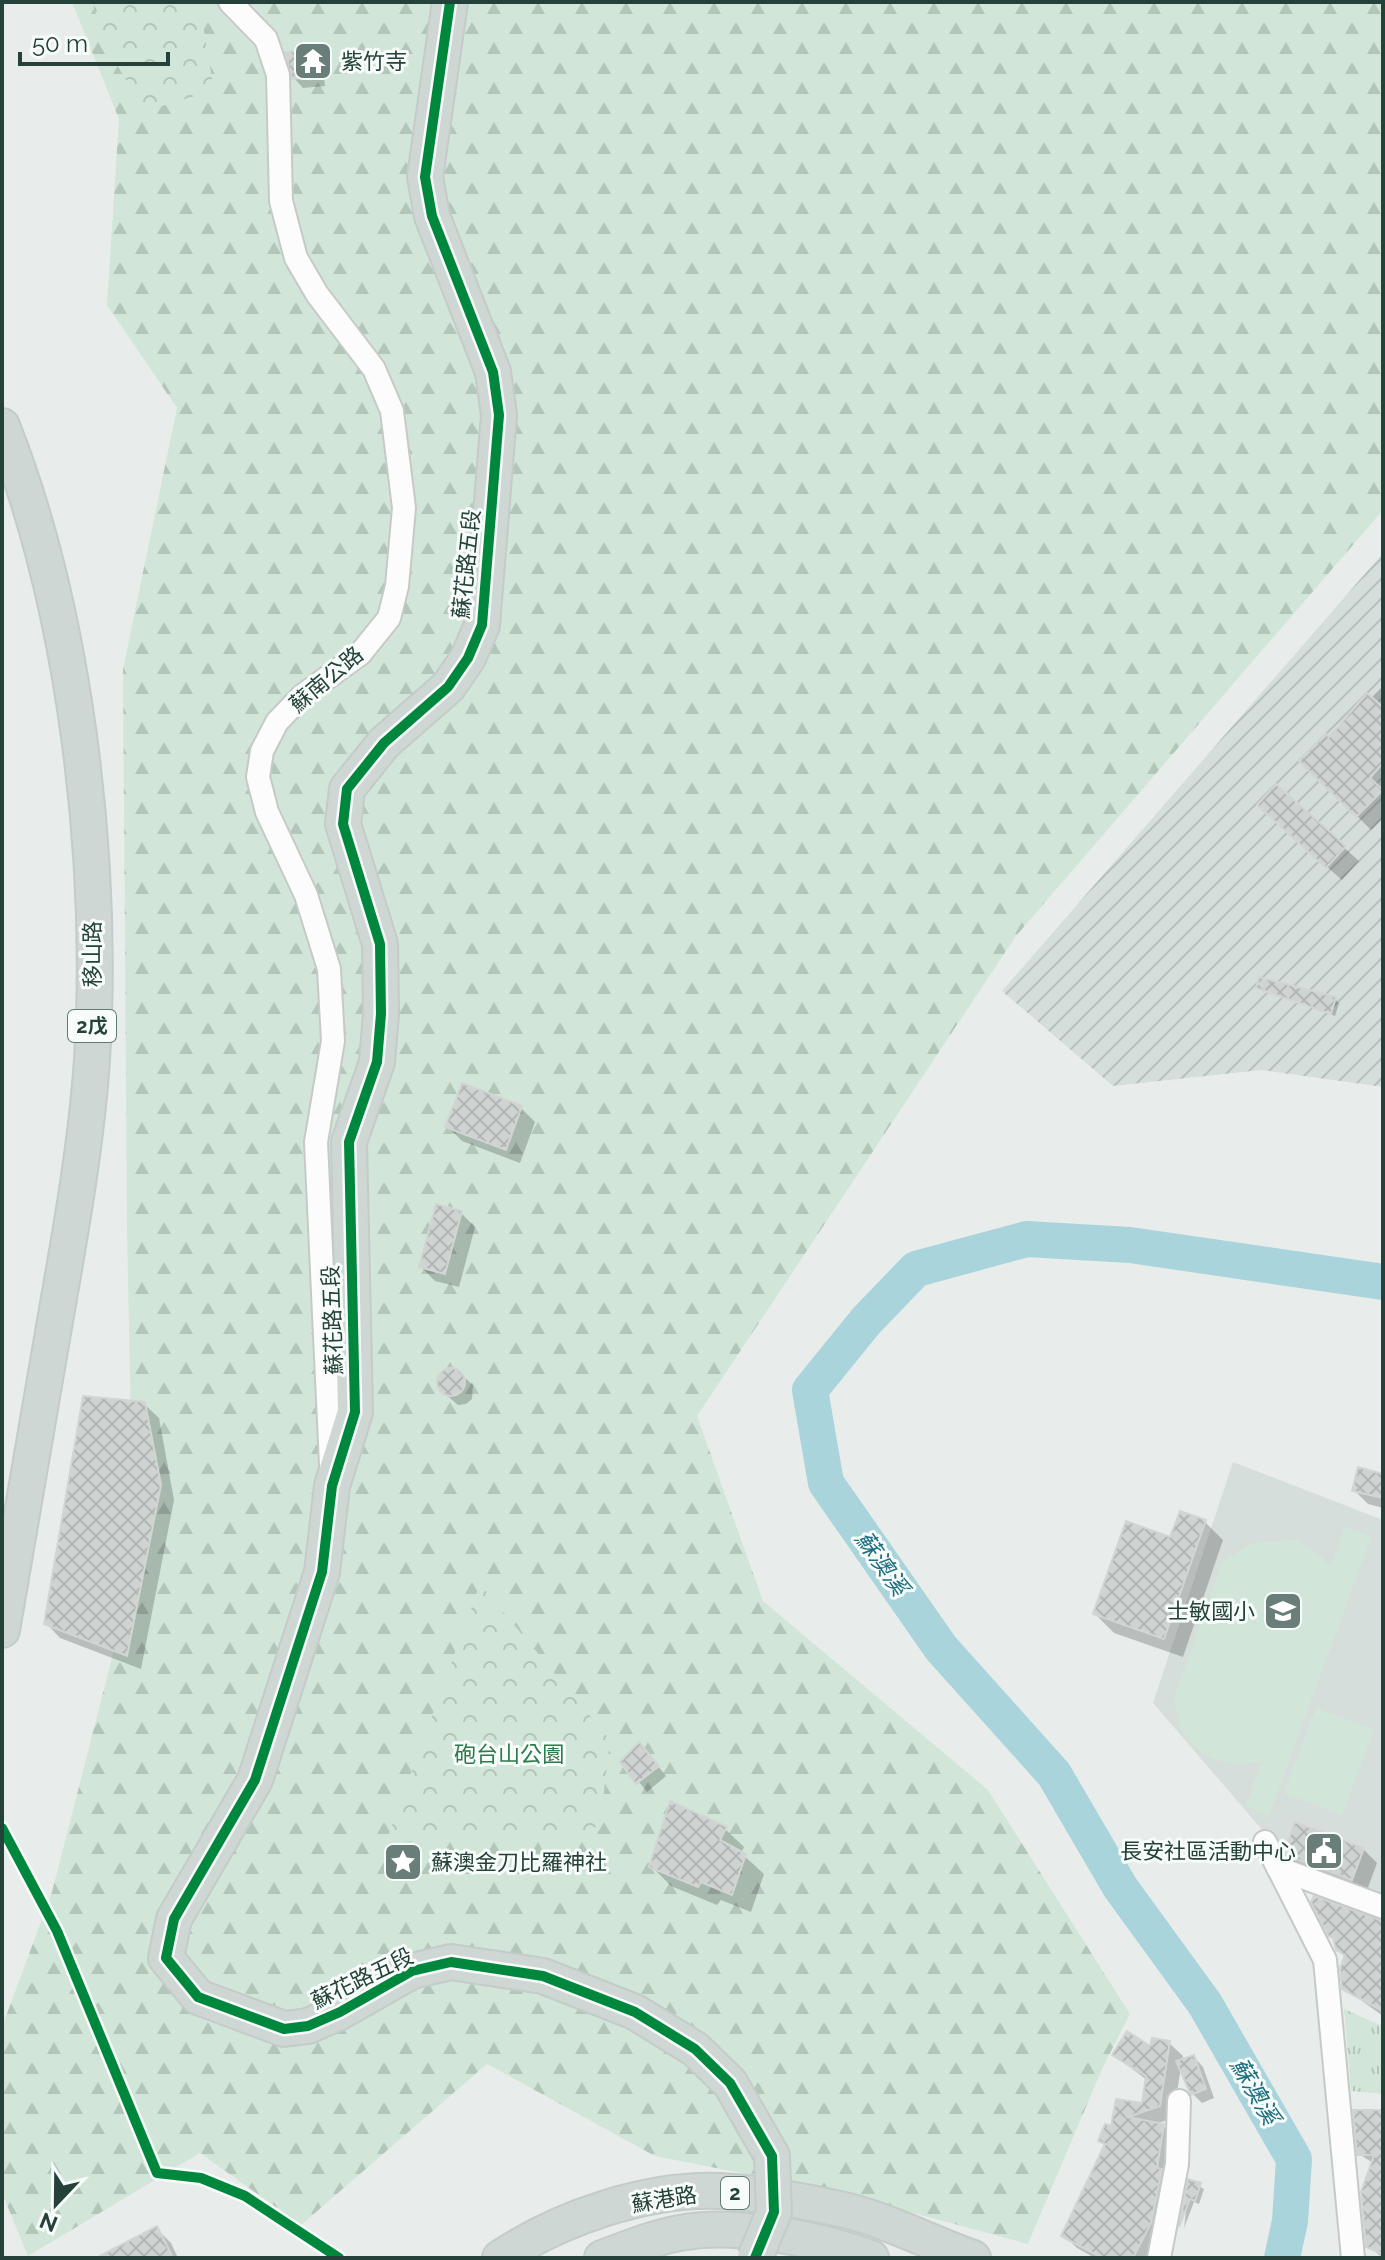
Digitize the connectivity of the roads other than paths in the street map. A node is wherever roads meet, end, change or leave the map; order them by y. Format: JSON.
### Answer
{"nodes":[{"id":1,"x":230,"y":2,"type":"edge"},
{"id":2,"x":450,"y":2,"type":"edge"},
{"id":3,"x":2,"y":426,"type":"edge"},
{"id":4,"x":332,"y":1486,"type":"junction"},
{"id":5,"x":2,"y":1630,"type":"edge"},
{"id":6,"x":1265,"y":1842,"type":"dead end"},
{"id":7,"x":1278,"y":1868,"type":"junction"},
{"id":8,"x":1383,"y":1907,"type":"edge"},
{"id":9,"x":1179,"y":2101,"type":"dead end"},
{"id":10,"x":500,"y":2258,"type":"edge"},
{"id":11,"x":602,"y":2258,"type":"edge"},
{"id":12,"x":755,"y":2258,"type":"edge"},
{"id":13,"x":871,"y":2258,"type":"edge"},
{"id":14,"x":973,"y":2258,"type":"edge"},
{"id":15,"x":1159,"y":2258,"type":"edge"},
{"id":16,"x":1353,"y":2258,"type":"edge"}],
"edges":[{"from":1,"to":4,"type":"street","name":"蘇南公路"},
{"from":2,"to":4,"type":"main road","name":"蘇花路五段"},
{"from":3,"to":5,"type":"main road","name":"移山路","number":"2戊"},
{"from":4,"to":12,"type":"main road","name":"蘇花路五段","bridge":true},
{"from":6,"to":7,"type":"street"},
{"from":7,"to":8,"type":"street"},
{"from":7,"to":16,"type":"street"},
{"from":9,"to":15,"type":"street"},
{"from":10,"to":14,"type":"main road","name":"蘇港路","number":"2"},
{"from":11,"to":13,"type":"main road","name":"蘇港路","number":"2"}]}
